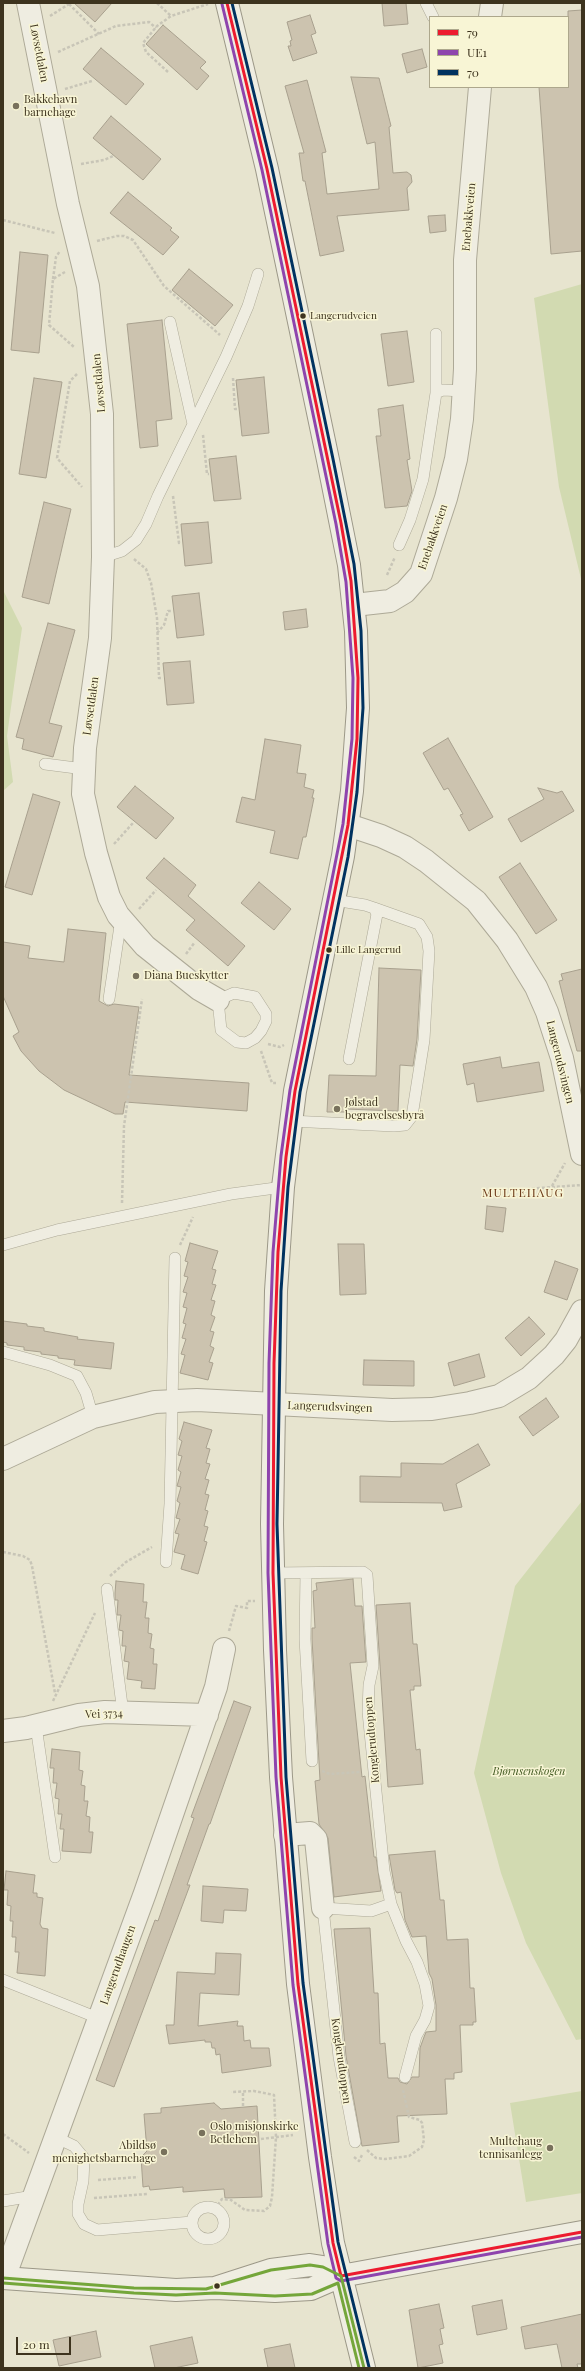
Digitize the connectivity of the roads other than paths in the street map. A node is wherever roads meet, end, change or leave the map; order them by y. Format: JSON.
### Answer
{"nodes":[{"id":1,"x":28,"y":3,"type":"edge"},
{"id":2,"x":426,"y":3,"type":"edge"},
{"id":3,"x":492,"y":3,"type":"edge"},
{"id":4,"x":218,"y":4,"type":"edge"},
{"id":5,"x":432,"y":16,"type":"edge"},
{"id":6,"x":490,"y":16,"type":"edge"},
{"id":7,"x":477,"y":89,"type":"edge"},
{"id":8,"x":258,"y":274,"type":"dead end"},
{"id":9,"x":170,"y":322,"type":"dead end"},
{"id":10,"x":436,"y":334,"type":"dead end"},
{"id":11,"x":463,"y":391,"type":"junction"},
{"id":12,"x":436,"y":393,"type":"junction"},
{"id":13,"x":192,"y":426,"type":"junction"},
{"id":14,"x":399,"y":545,"type":"dead end"},
{"id":15,"x":113,"y":554,"type":"junction"},
{"id":16,"x":354,"y":605,"type":"junction"},
{"id":17,"x":45,"y":764,"type":"dead end"},
{"id":18,"x":84,"y":769,"type":"junction"},
{"id":19,"x":348,"y":825,"type":"junction"},
{"id":20,"x":334,"y":900,"type":"junction"},
{"id":21,"x":374,"y":908,"type":"junction"},
{"id":22,"x":130,"y":915,"type":"junction"},
{"id":23,"x":109,"y":999,"type":"dead end"},
{"id":24,"x":218,"y":1000,"type":"junction"},
{"id":25,"x":349,"y":1059,"type":"dead end"},
{"id":26,"x":290,"y":1121,"type":"junction"},
{"id":27,"x":582,"y":1154,"type":"edge"},
{"id":28,"x":283,"y":1187,"type":"junction"},
{"id":29,"x":3,"y":1245,"type":"edge"},
{"id":30,"x":175,"y":1258,"type":"road end"},
{"id":31,"x":582,"y":1311,"type":"edge"},
{"id":32,"x":3,"y":1352,"type":"edge"},
{"id":33,"x":173,"y":1401,"type":"junction"},
{"id":34,"x":273,"y":1405,"type":"junction"},
{"id":35,"x":93,"y":1417,"type":"junction"},
{"id":36,"x":3,"y":1459,"type":"edge"},
{"id":37,"x":166,"y":1562,"type":"dead end"},
{"id":38,"x":273,"y":1572,"type":"junction"},
{"id":39,"x":306,"y":1573,"type":"junction"},
{"id":40,"x":107,"y":1589,"type":"road end"},
{"id":41,"x":224,"y":1649,"type":"road end"},
{"id":42,"x":123,"y":1713,"type":"junction"},
{"id":43,"x":207,"y":1715,"type":"junction"},
{"id":44,"x":40,"y":1725,"type":"junction"},
{"id":45,"x":3,"y":1731,"type":"edge"},
{"id":46,"x":312,"y":1761,"type":"road end"},
{"id":47,"x":285,"y":1835,"type":"junction"},
{"id":48,"x":55,"y":1857,"type":"dead end"},
{"id":49,"x":391,"y":1904,"type":"junction"},
{"id":50,"x":323,"y":1908,"type":"junction"},
{"id":51,"x":3,"y":1970,"type":"edge"},
{"id":52,"x":4,"y":1981,"type":"edge"},
{"id":53,"x":98,"y":2018,"type":"junction"},
{"id":54,"x":405,"y":2077,"type":"road end"},
{"id":55,"x":54,"y":2137,"type":"junction"},
{"id":56,"x":355,"y":2142,"type":"dead end"},
{"id":57,"x":33,"y":2196,"type":"junction"},
{"id":58,"x":3,"y":2201,"type":"edge"},
{"id":59,"x":192,"y":2222,"type":"junction"},
{"id":60,"x":582,"y":2232,"type":"edge"},
{"id":61,"x":341,"y":2276,"type":"junction"},
{"id":62,"x":3,"y":2278,"type":"edge"},
{"id":63,"x":364,"y":2368,"type":"edge"}],
"edges":[{"from":1,"to":15,"type":"street","name":"Løvsetdalen"},
{"from":2,"to":5,"type":"lane"},
{"from":3,"to":6,"type":"street"},
{"from":4,"to":16,"type":"street"},
{"from":7,"to":11,"type":"street","name":"Enebakkveien"},
{"from":8,"to":13,"type":"lane"},
{"from":9,"to":13,"type":"lane"},
{"from":10,"to":12,"type":"lane"},
{"from":11,"to":12,"type":"lane"},
{"from":11,"to":16,"type":"street","name":"Enebakkveien"},
{"from":12,"to":14,"type":"lane"},
{"from":13,"to":15,"type":"lane"},
{"from":15,"to":18,"type":"street","name":"Løvsetdalen"},
{"from":16,"to":19,"type":"street"},
{"from":17,"to":18,"type":"lane"},
{"from":18,"to":22,"type":"street","name":"Løvsetdalen"},
{"from":19,"to":20,"type":"street"},
{"from":19,"to":27,"type":"street","name":"Langerudsvingen"},
{"from":20,"to":21,"type":"lane"},
{"from":20,"to":26,"type":"street"},
{"from":21,"to":25,"type":"lane"},
{"from":21,"to":26,"type":"lane"},
{"from":22,"to":23,"type":"lane"},
{"from":22,"to":24,"type":"street","name":"Løvsetdalen"},
{"from":24,"to":24,"type":"lane"},
{"from":26,"to":28,"type":"street"},
{"from":28,"to":29,"type":"lane"},
{"from":28,"to":34,"type":"street"},
{"from":30,"to":33,"type":"lane"},
{"from":31,"to":34,"type":"street","name":"Langerudsvingen"},
{"from":32,"to":35,"type":"lane"},
{"from":33,"to":34,"type":"street","name":"Langerudsvingen"},
{"from":33,"to":35,"type":"street","name":"Langerudsvingen"},
{"from":33,"to":37,"type":"lane"},
{"from":34,"to":38,"type":"street"},
{"from":35,"to":36,"type":"street","name":"Langerudsvingen"},
{"from":38,"to":39,"type":"lane","name":"Konglerudtoppen"},
{"from":38,"to":47,"type":"street"},
{"from":39,"to":46,"type":"lane"},
{"from":39,"to":49,"type":"lane","name":"Konglerudtoppen"},
{"from":40,"to":42,"type":"lane"},
{"from":41,"to":43,"type":"street","name":"Langerudhaugen"},
{"from":42,"to":43,"type":"street","name":"Vei 3734"},
{"from":42,"to":44,"type":"street","name":"Vei 3734"},
{"from":43,"to":53,"type":"street","name":"Langerudhaugen"},
{"from":44,"to":45,"type":"street","name":"Vei 3734"},
{"from":44,"to":48,"type":"lane"},
{"from":47,"to":50,"type":"street","name":"Konglerudtoppen"},
{"from":47,"to":61,"type":"street"},
{"from":49,"to":50,"type":"lane"},
{"from":49,"to":54,"type":"lane","name":"Konglerudtoppen"},
{"from":50,"to":56,"type":"lane","name":"Konglerudtoppen"},
{"from":51,"to":52,"type":"lane"},
{"from":52,"to":53,"type":"lane"},
{"from":53,"to":55,"type":"street","name":"Langerudhaugen"},
{"from":55,"to":57,"type":"street","name":"Langerudhaugen"},
{"from":55,"to":59,"type":"lane"},
{"from":57,"to":58,"type":"lane"},
{"from":57,"to":62,"type":"street","name":"Langerudhaugen"},
{"from":59,"to":59,"type":"lane"},
{"from":60,"to":61,"type":"street"},
{"from":61,"to":62,"type":"street"},
{"from":61,"to":63,"type":"street"}]}
